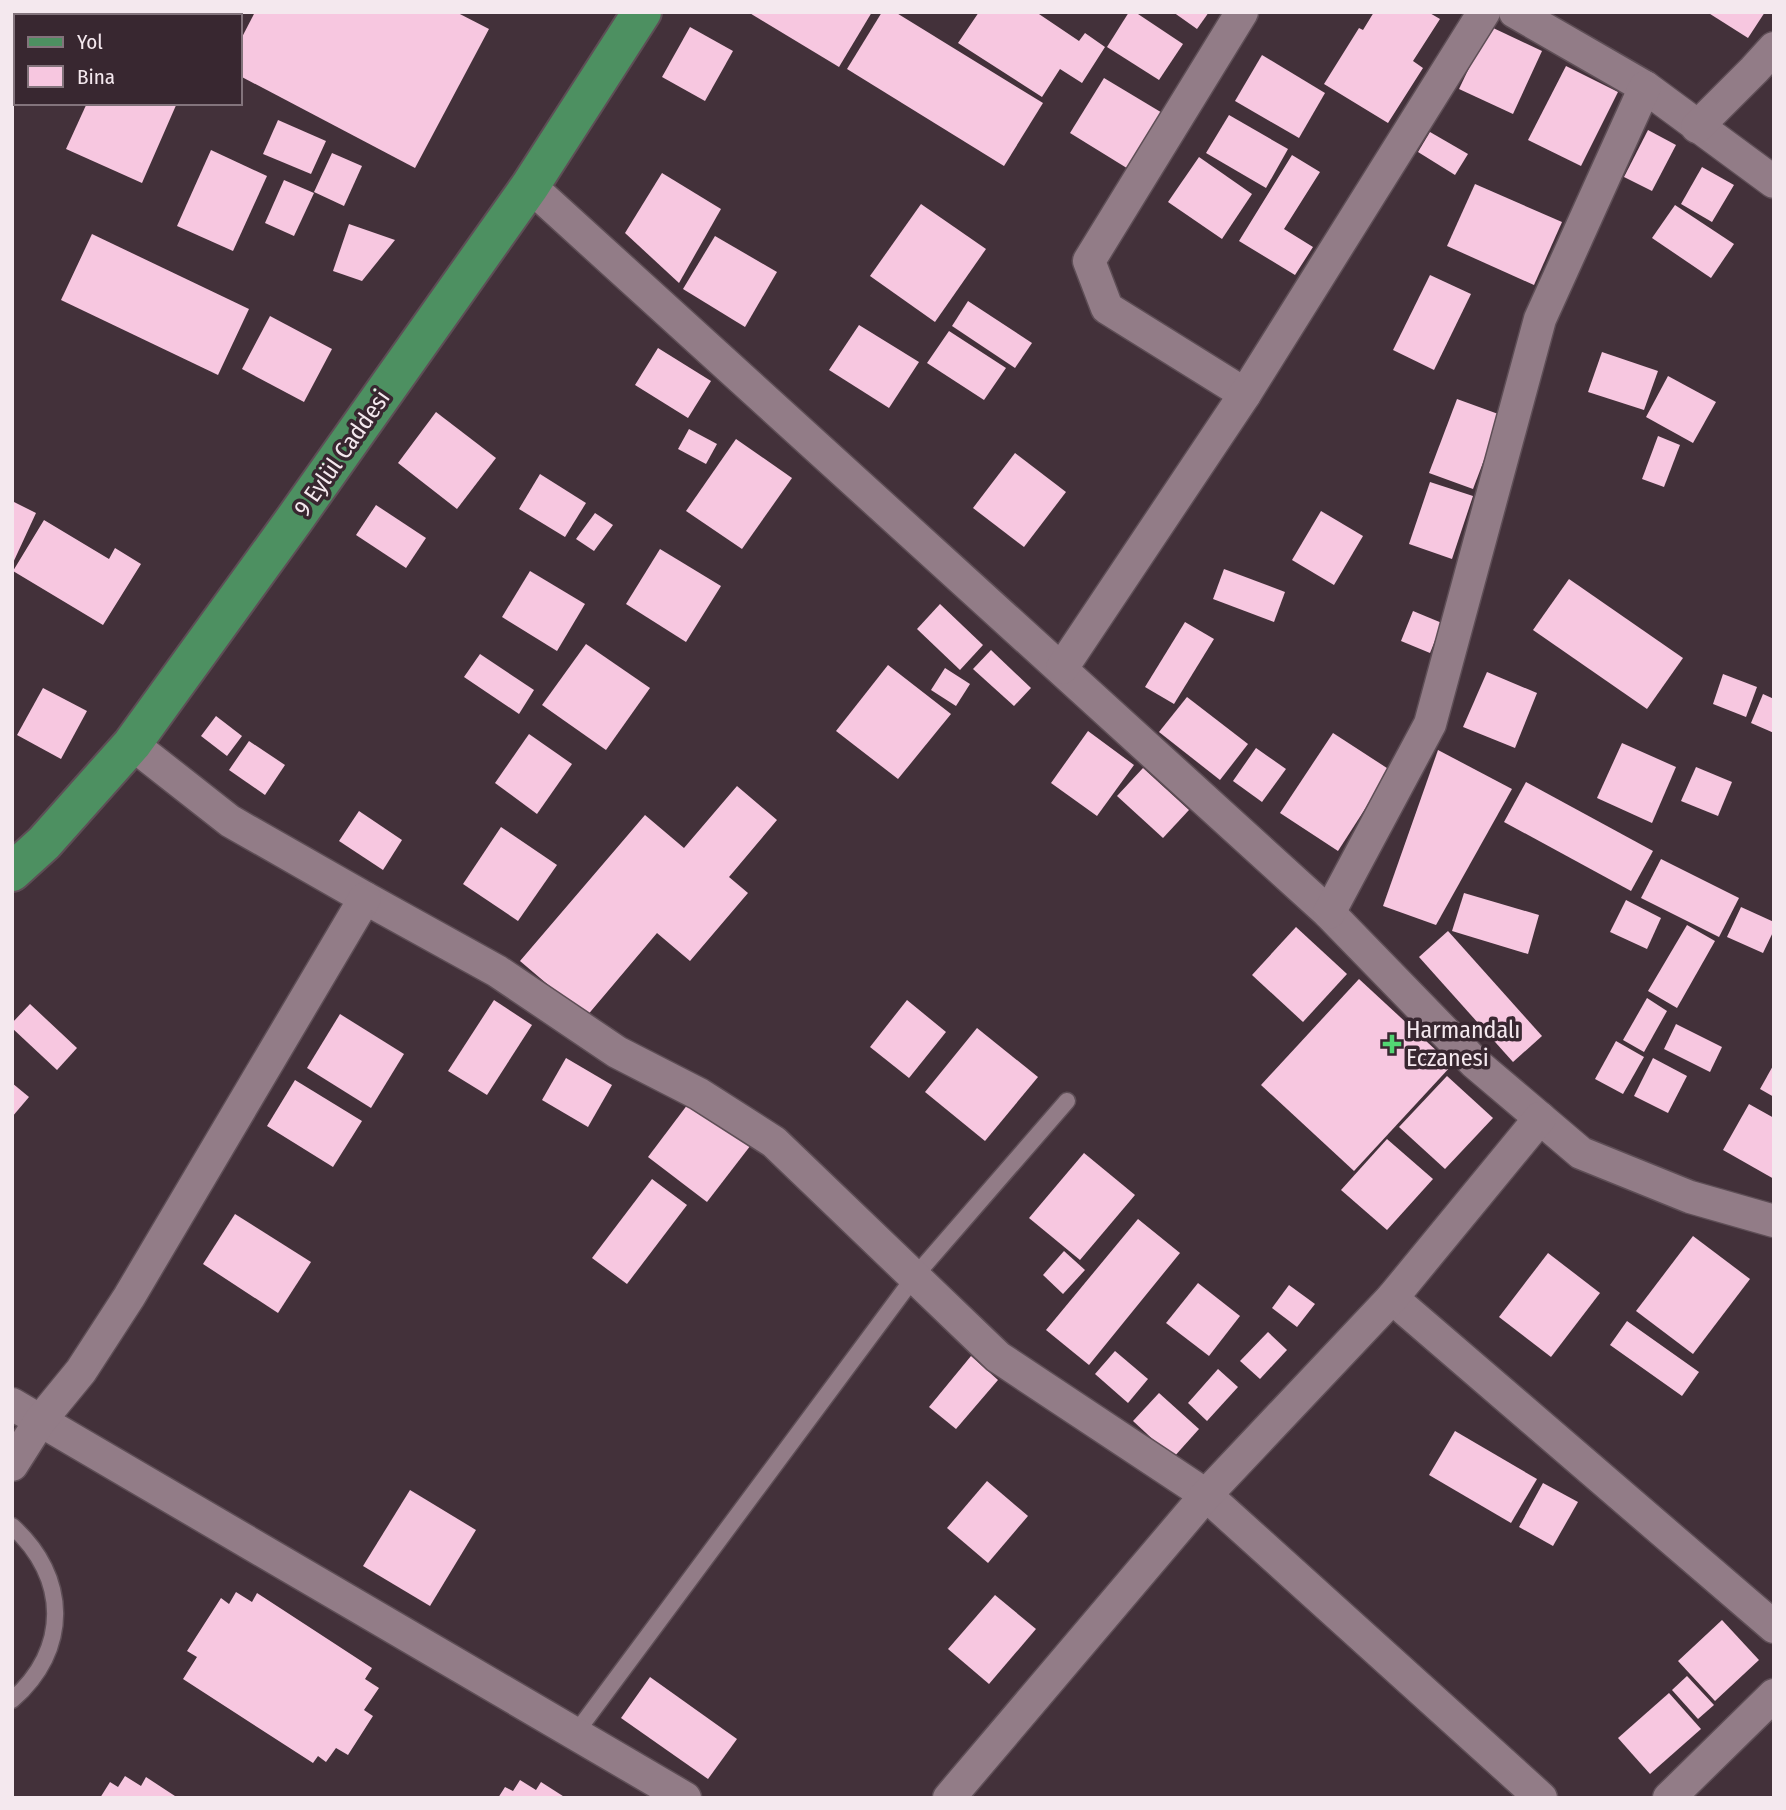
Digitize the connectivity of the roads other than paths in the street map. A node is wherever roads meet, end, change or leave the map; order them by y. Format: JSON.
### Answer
{"nodes":[{"id":1,"x":1242,"y":12,"type":"edge"},
{"id":2,"x":1484,"y":12,"type":"edge"},
{"id":3,"x":1515,"y":12,"type":"edge"},
{"id":4,"x":631,"y":16,"type":"edge"},
{"id":5,"x":1767,"y":66,"type":"edge"},
{"id":6,"x":1646,"y":87,"type":"junction"},
{"id":7,"x":1698,"y":127,"type":"junction"},
{"id":8,"x":1774,"y":182,"type":"edge"},
{"id":9,"x":530,"y":186,"type":"junction"},
{"id":10,"x":1245,"y":394,"type":"junction"},
{"id":11,"x":1062,"y":668,"type":"junction"},
{"id":12,"x":132,"y":744,"type":"junction"},
{"id":13,"x":12,"y":872,"type":"edge"},
{"id":14,"x":365,"y":898,"type":"junction"},
{"id":15,"x":1329,"y":913,"type":"junction"},
{"id":16,"x":1067,"y":1101,"type":"dead end"},
{"id":17,"x":1540,"y":1118,"type":"junction"},
{"id":18,"x":1774,"y":1222,"type":"edge"},
{"id":19,"x":915,"y":1276,"type":"junction"},
{"id":20,"x":1392,"y":1298,"type":"junction"},
{"id":21,"x":12,"y":1404,"type":"edge"},
{"id":22,"x":40,"y":1421,"type":"junction"},
{"id":23,"x":12,"y":1465,"type":"edge"},
{"id":24,"x":1206,"y":1495,"type":"junction"},
{"id":25,"x":12,"y":1526,"type":"edge"},
{"id":26,"x":1774,"y":1627,"type":"edge"},
{"id":27,"x":1774,"y":1695,"type":"edge"},
{"id":28,"x":12,"y":1700,"type":"edge"},
{"id":29,"x":575,"y":1734,"type":"junction"},
{"id":30,"x":685,"y":1798,"type":"edge"},
{"id":31,"x":949,"y":1798,"type":"edge"},
{"id":32,"x":1541,"y":1798,"type":"edge"},
{"id":33,"x":1669,"y":1798,"type":"edge"}],
"edges":[{"from":1,"to":10,"type":"street"},
{"from":2,"to":10,"type":"street"},
{"from":3,"to":6,"type":"street"},
{"from":4,"to":9,"type":"main road","name":"9 Eylül Caddesi"},
{"from":5,"to":7,"type":"street"},
{"from":6,"to":7,"type":"street"},
{"from":6,"to":15,"type":"street"},
{"from":7,"to":8,"type":"street"},
{"from":9,"to":11,"type":"street"},
{"from":9,"to":12,"type":"main road","name":"9 Eylül Caddesi"},
{"from":10,"to":11,"type":"street"},
{"from":11,"to":15,"type":"street"},
{"from":12,"to":13,"type":"main road","name":"9 Eylül Caddesi"},
{"from":12,"to":14,"type":"street"},
{"from":14,"to":19,"type":"street"},
{"from":14,"to":22,"type":"street"},
{"from":15,"to":17,"type":"street"},
{"from":16,"to":19,"type":"lane"},
{"from":17,"to":18,"type":"street"},
{"from":17,"to":20,"type":"street"},
{"from":19,"to":24,"type":"street"},
{"from":19,"to":29,"type":"lane"},
{"from":20,"to":24,"type":"street"},
{"from":20,"to":26,"type":"street"},
{"from":21,"to":22,"type":"street"},
{"from":22,"to":23,"type":"street"},
{"from":22,"to":29,"type":"street"},
{"from":24,"to":31,"type":"street"},
{"from":24,"to":32,"type":"street"},
{"from":25,"to":28,"type":"lane"},
{"from":27,"to":33,"type":"street"},
{"from":29,"to":30,"type":"street"}]}
